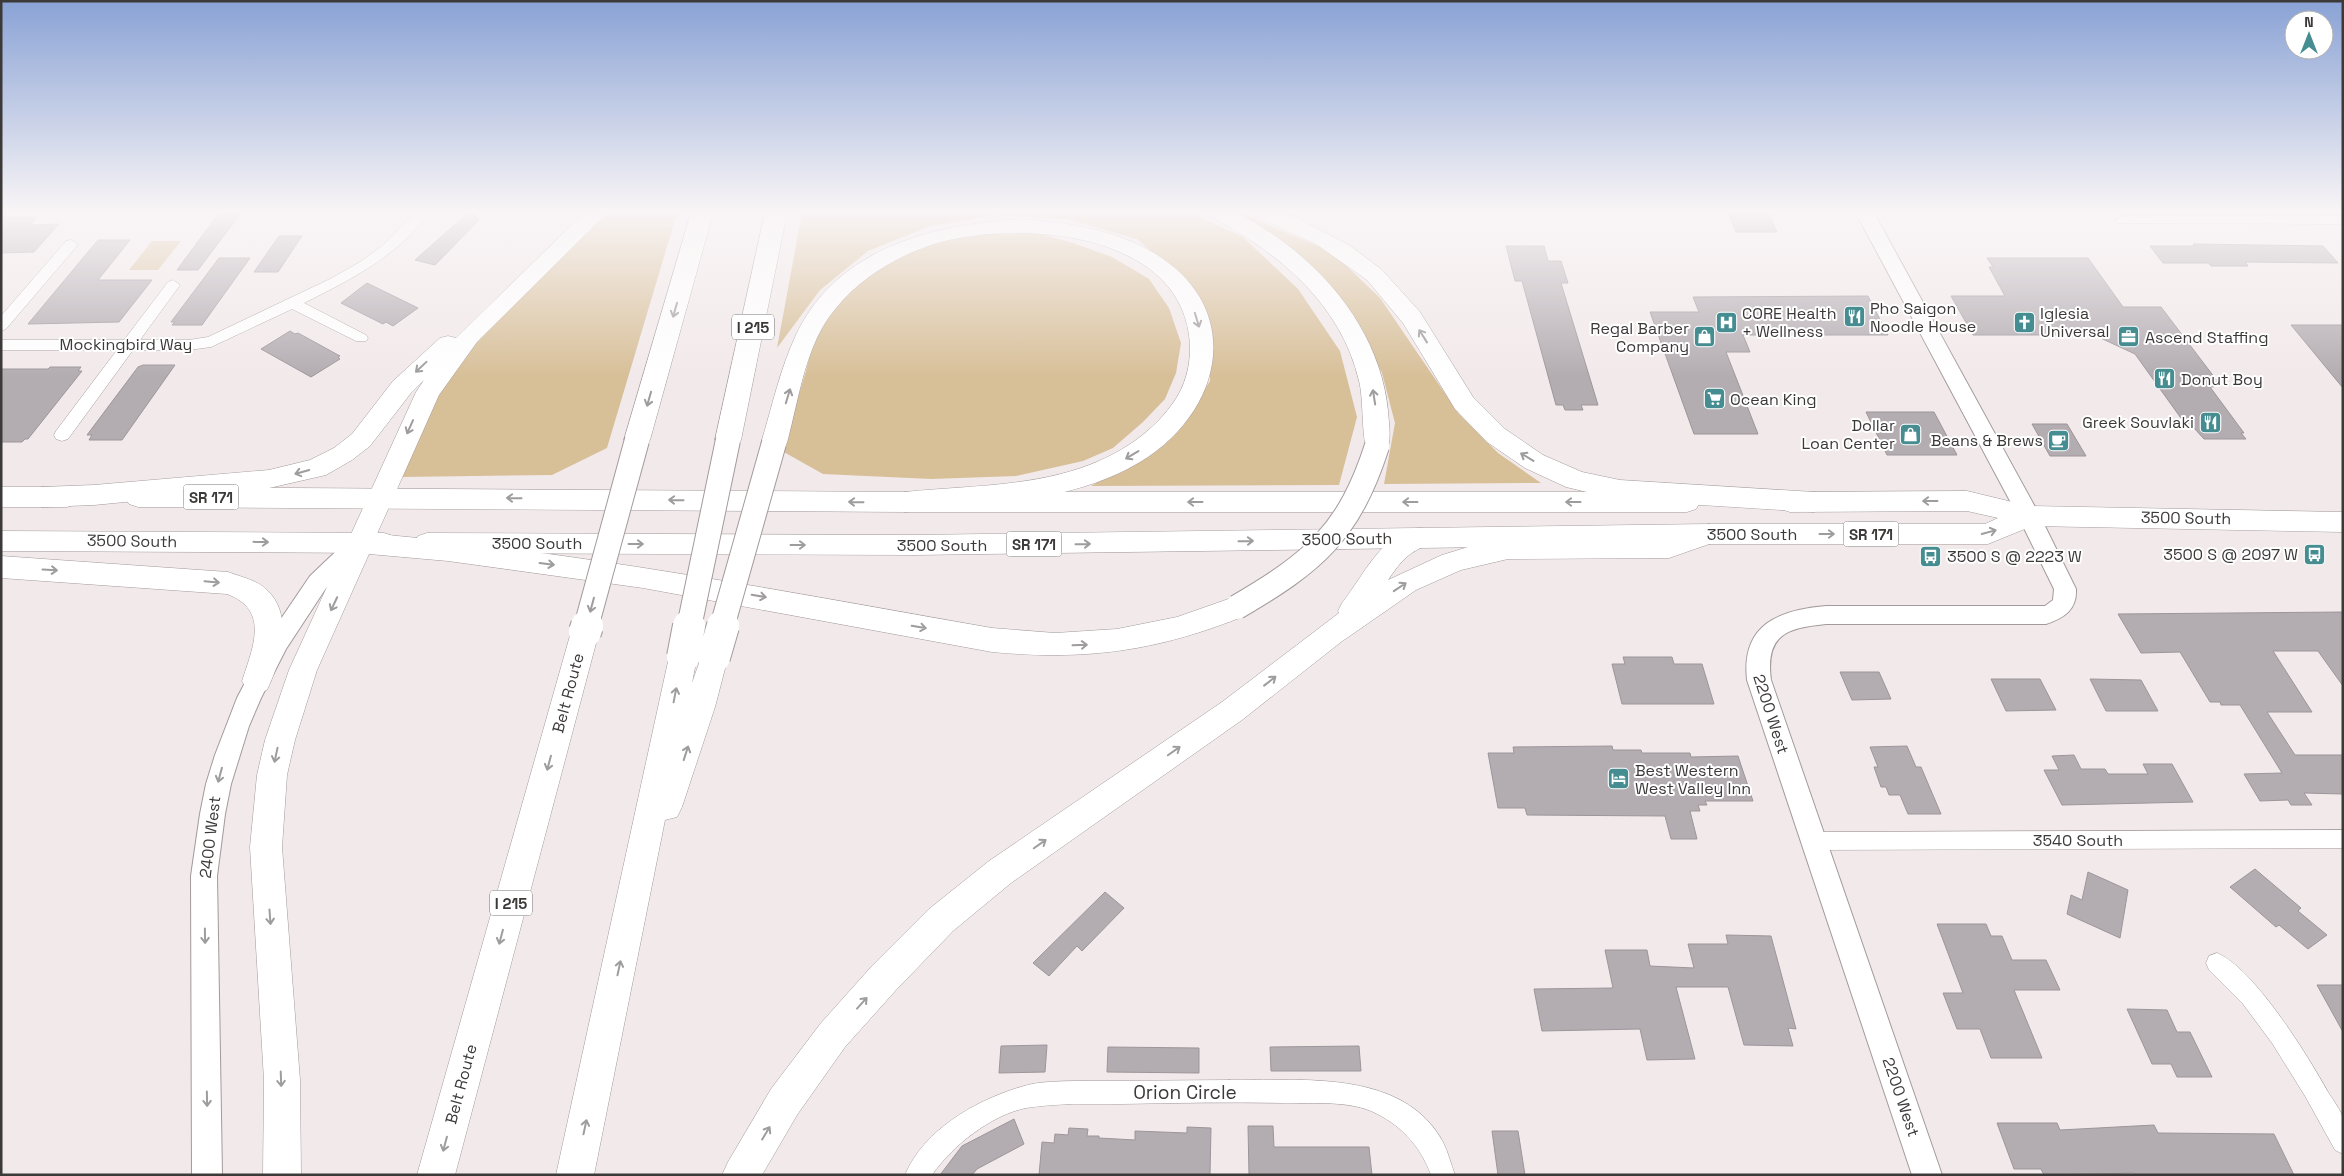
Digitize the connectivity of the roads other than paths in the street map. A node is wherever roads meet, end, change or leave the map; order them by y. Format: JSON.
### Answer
{"nodes":[{"id":1,"x":51,"y":268,"type":"edge"},
{"id":2,"x":359,"y":268,"type":"edge"},
{"id":3,"x":539,"y":268,"type":"edge"},
{"id":4,"x":686,"y":268,"type":"edge"},
{"id":5,"x":764,"y":268,"type":"edge"},
{"id":6,"x":869,"y":268,"type":"edge"},
{"id":7,"x":1160,"y":268,"type":"edge"},
{"id":8,"x":1300,"y":268,"type":"edge"},
{"id":9,"x":1364,"y":268,"type":"edge"},
{"id":10,"x":1895,"y":268,"type":"edge"},
{"id":11,"x":173,"y":285,"type":"dead end"},
{"id":12,"x":293,"y":303,"type":"junction"},
{"id":13,"x":488,"y":317,"type":"junction"},
{"id":14,"x":1,"y":326,"type":"edge"},
{"id":15,"x":361,"y":338,"type":"dead end"},
{"id":16,"x":1,"y":345,"type":"edge"},
{"id":17,"x":129,"y":345,"type":"junction"},
{"id":18,"x":62,"y":435,"type":"dead end"},
{"id":19,"x":1,"y":497,"type":"edge"},
{"id":20,"x":42,"y":497,"type":"junction"},
{"id":21,"x":380,"y":497,"type":"junction"},
{"id":22,"x":905,"y":502,"type":"junction"},
{"id":23,"x":1814,"y":502,"type":"junction"},
{"id":24,"x":2029,"y":516,"type":"junction"},
{"id":25,"x":2343,"y":522,"type":"edge"},
{"id":26,"x":1709,"y":534,"type":"junction"},
{"id":27,"x":1422,"y":537,"type":"junction"},
{"id":28,"x":1,"y":541,"type":"edge"},
{"id":29,"x":360,"y":543,"type":"junction"},
{"id":30,"x":1,"y":567,"type":"edge"},
{"id":31,"x":1331,"y":634,"type":"junction"},
{"id":32,"x":257,"y":681,"type":"junction"},
{"id":33,"x":2343,"y":839,"type":"edge"},
{"id":34,"x":1813,"y":841,"type":"junction"},
{"id":35,"x":638,"y":880,"type":"junction"},
{"id":36,"x":2217,"y":964,"type":"dead end"},
{"id":37,"x":2343,"y":1142,"type":"edge"},
{"id":38,"x":207,"y":1175,"type":"edge"},
{"id":39,"x":282,"y":1175,"type":"edge"},
{"id":40,"x":436,"y":1175,"type":"edge"},
{"id":41,"x":575,"y":1175,"type":"edge"},
{"id":42,"x":741,"y":1175,"type":"edge"},
{"id":43,"x":917,"y":1175,"type":"edge"},
{"id":44,"x":1443,"y":1175,"type":"edge"},
{"id":45,"x":1927,"y":1175,"type":"edge"}],
"edges":[{"from":1,"to":14,"type":"street"},
{"from":2,"to":12,"type":"street","name":"Mockingbird Way"},
{"from":3,"to":13,"type":"main road"},
{"from":4,"to":40,"type":"main road","name":"Belt Route","number":"I 215","one_way":true,"bridge":true},
{"from":35,"to":5,"type":"main road","number":"I 215","one_way":true,"bridge":true},
{"from":35,"to":6,"type":"main road","one_way":true,"bridge":true},
{"from":7,"to":22,"type":"main road","one_way":true,"bridge":true},
{"from":29,"to":8,"type":"main road","one_way":true,"bridge":true},
{"from":23,"to":9,"type":"main road","one_way":true},
{"from":10,"to":24,"type":"street","name":"2200 West"},
{"from":11,"to":17,"type":"street"},
{"from":12,"to":15,"type":"street"},
{"from":12,"to":17,"type":"street","name":"Mockingbird Way"},
{"from":13,"to":20,"type":"main road","one_way":true},
{"from":13,"to":21,"type":"main road","one_way":true},
{"from":16,"to":17,"type":"street","name":"Mockingbird Way"},
{"from":17,"to":18,"type":"street"},
{"from":19,"to":20,"type":"main road","name":"3500 South","number":"SR 171"},
{"from":20,"to":21,"type":"main road","name":"3500 South","number":"SR 171"},
{"from":22,"to":21,"type":"main road","name":"3500 South","number":"SR 171","one_way":true},
{"from":21,"to":29,"type":"main road"},
{"from":23,"to":22,"type":"main road","name":"3500 South","number":"SR 171","one_way":true},
{"from":24,"to":23,"type":"main road","name":"3500 South","number":"SR 171","one_way":true},
{"from":24,"to":25,"type":"main road","name":"3500 South","number":"SR 171"},
{"from":26,"to":24,"type":"main road","name":"3500 South","number":"SR 171","one_way":true},
{"from":24,"to":34,"type":"street","name":"2200 West"},
{"from":26,"to":27,"type":"main road","name":"3500 South","number":"SR 171"},
{"from":31,"to":26,"type":"main road","one_way":true},
{"from":29,"to":27,"type":"main road","name":"3500 South","number":"SR 171","one_way":true},
{"from":27,"to":31,"type":"main road"},
{"from":28,"to":29,"type":"main road","name":"3500 South","number":"SR 171","one_way":true},
{"from":29,"to":32,"type":"street","name":"2400 West"},
{"from":29,"to":39,"type":"main road","one_way":true},
{"from":30,"to":32,"type":"main road","one_way":true},
{"from":42,"to":31,"type":"main road","one_way":true},
{"from":32,"to":38,"type":"street","name":"2400 West","one_way":true},
{"from":33,"to":34,"type":"street","name":"3540 South"},
{"from":34,"to":45,"type":"street","name":"2200 West"},
{"from":41,"to":35,"type":"main road","number":"I 215","one_way":true},
{"from":36,"to":37,"type":"street"},
{"from":43,"to":44,"type":"street","name":"Orion Circle"}]}
